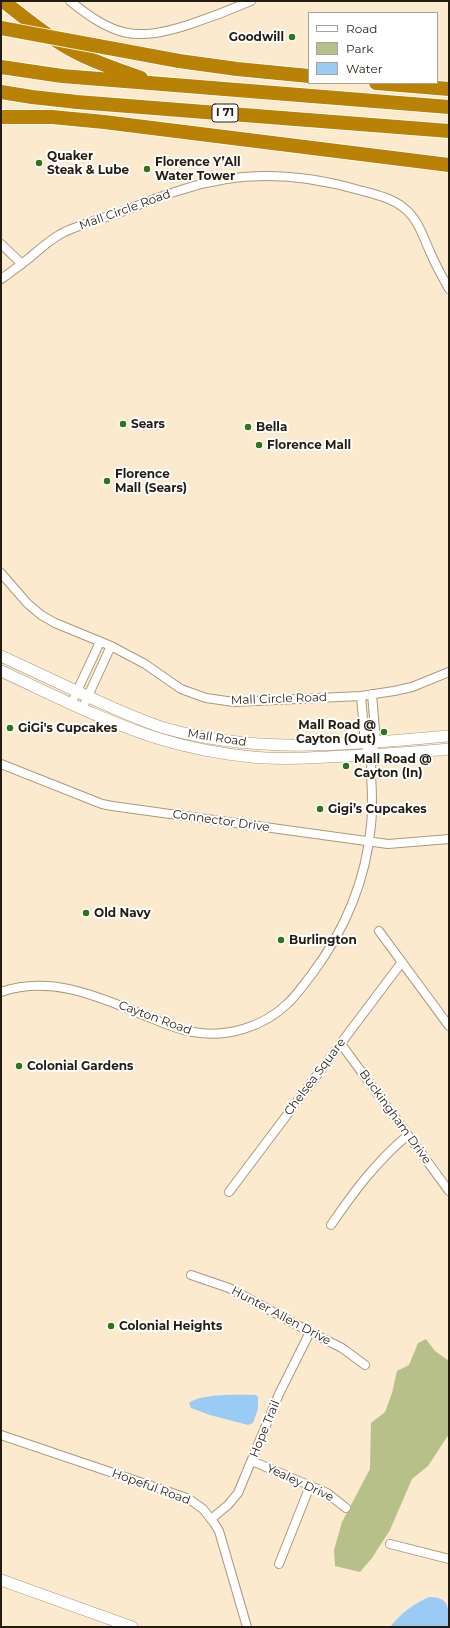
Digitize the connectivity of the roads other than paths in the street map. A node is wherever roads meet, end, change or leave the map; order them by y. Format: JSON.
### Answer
{"nodes":[{"id":1,"x":3,"y":1,"type":"edge"},
{"id":2,"x":70,"y":1,"type":"edge"},
{"id":3,"x":251,"y":1,"type":"edge"},
{"id":4,"x":1,"y":28,"type":"edge"},
{"id":5,"x":1,"y":67,"type":"edge"},
{"id":6,"x":308,"y":76,"type":"edge"},
{"id":7,"x":154,"y":83,"type":"junction"},
{"id":8,"x":388,"y":84,"type":"edge"},
{"id":9,"x":449,"y":89,"type":"edge"},
{"id":10,"x":1,"y":92,"type":"edge"},
{"id":11,"x":449,"y":107,"type":"edge"},
{"id":12,"x":1,"y":117,"type":"edge"},
{"id":13,"x":449,"y":131,"type":"edge"},
{"id":14,"x":449,"y":165,"type":"edge"},
{"id":15,"x":1,"y":244,"type":"edge"},
{"id":16,"x":22,"y":264,"type":"junction"},
{"id":17,"x":1,"y":279,"type":"edge"},
{"id":18,"x":449,"y":289,"type":"edge"},
{"id":19,"x":1,"y":573,"type":"edge"},
{"id":20,"x":100,"y":642,"type":"junction"},
{"id":21,"x":111,"y":646,"type":"junction"},
{"id":22,"x":1,"y":656,"type":"edge"},
{"id":23,"x":1,"y":671,"type":"edge"},
{"id":24,"x":449,"y":672,"type":"edge"},
{"id":25,"x":77,"y":691,"type":"junction"},
{"id":26,"x":372,"y":694,"type":"junction"},
{"id":27,"x":88,"y":696,"type":"junction"},
{"id":28,"x":361,"y":696,"type":"junction"},
{"id":29,"x":71,"y":704,"type":"junction"},
{"id":30,"x":82,"y":709,"type":"junction"},
{"id":31,"x":449,"y":736,"type":"edge"},
{"id":32,"x":370,"y":742,"type":"junction"},
{"id":33,"x":449,"y":749,"type":"edge"},
{"id":34,"x":370,"y":755,"type":"junction"},
{"id":35,"x":1,"y":764,"type":"edge"},
{"id":36,"x":449,"y":839,"type":"edge"},
{"id":37,"x":370,"y":841,"type":"junction"},
{"id":38,"x":379,"y":931,"type":"dead end"},
{"id":39,"x":402,"y":962,"type":"junction"},
{"id":40,"x":1,"y":992,"type":"edge"},
{"id":41,"x":449,"y":1026,"type":"edge"},
{"id":42,"x":341,"y":1044,"type":"junction"},
{"id":43,"x":408,"y":1135,"type":"junction"},
{"id":44,"x":449,"y":1191,"type":"edge"},
{"id":45,"x":229,"y":1192,"type":"dead end"},
{"id":46,"x":331,"y":1225,"type":"dead end"},
{"id":47,"x":191,"y":1275,"type":"dead end"},
{"id":48,"x":310,"y":1332,"type":"junction"},
{"id":49,"x":365,"y":1366,"type":"dead end"},
{"id":50,"x":1,"y":1435,"type":"edge"},
{"id":51,"x":252,"y":1461,"type":"junction"},
{"id":52,"x":310,"y":1486,"type":"junction"},
{"id":53,"x":346,"y":1508,"type":"dead end"},
{"id":54,"x":211,"y":1519,"type":"junction"},
{"id":55,"x":390,"y":1544,"type":"dead end"},
{"id":56,"x":449,"y":1559,"type":"edge"},
{"id":57,"x":279,"y":1564,"type":"dead end"},
{"id":58,"x":1,"y":1580,"type":"edge"},
{"id":59,"x":132,"y":1627,"type":"edge"},
{"id":60,"x":247,"y":1627,"type":"edge"}],
"edges":[{"from":1,"to":7,"type":"highway"},
{"from":2,"to":3,"type":"street"},
{"from":4,"to":6,"type":"highway","bridge":true},
{"from":5,"to":7,"type":"highway","number":"I 71"},
{"from":7,"to":11,"type":"highway","number":"I 71"},
{"from":8,"to":9,"type":"highway"},
{"from":10,"to":13,"type":"highway","number":"I 71"},
{"from":12,"to":14,"type":"highway"},
{"from":15,"to":16,"type":"street"},
{"from":16,"to":17,"type":"street","name":"Mall Circle Road"},
{"from":16,"to":18,"type":"street","name":"Mall Circle Road"},
{"from":19,"to":20,"type":"street","name":"Mall Circle Road"},
{"from":20,"to":21,"type":"street","name":"Mall Circle Road"},
{"from":20,"to":25,"type":"street"},
{"from":21,"to":27,"type":"street"},
{"from":21,"to":28,"type":"street","name":"Mall Circle Road"},
{"from":22,"to":25,"type":"main road","name":"Mall Road"},
{"from":23,"to":29,"type":"main road","name":"Mall Road"},
{"from":24,"to":26,"type":"street","name":"Mall Circle Road"},
{"from":25,"to":27,"type":"main road","name":"Mall Road"},
{"from":25,"to":29,"type":"street"},
{"from":26,"to":28,"type":"street","name":"Mall Circle Road"},
{"from":26,"to":32,"type":"street"},
{"from":27,"to":30,"type":"street"},
{"from":27,"to":32,"type":"main road","name":"Mall Road"},
{"from":28,"to":32,"type":"street"},
{"from":29,"to":30,"type":"main road","name":"Mall Road"},
{"from":30,"to":34,"type":"main road","name":"Mall Road"},
{"from":31,"to":32,"type":"main road","name":"Mall Road"},
{"from":32,"to":34,"type":"street"},
{"from":33,"to":34,"type":"main road","name":"Mall Road"},
{"from":34,"to":37,"type":"street","name":"Cayton Road"},
{"from":35,"to":37,"type":"street","name":"Connector Drive"},
{"from":36,"to":37,"type":"street","name":"Connector Drive"},
{"from":37,"to":40,"type":"street","name":"Cayton Road"},
{"from":38,"to":39,"type":"street"},
{"from":39,"to":41,"type":"street"},
{"from":39,"to":42,"type":"street","name":"Chelsea Square"},
{"from":42,"to":43,"type":"street","name":"Buckingham Drive"},
{"from":42,"to":45,"type":"street","name":"Chelsea Square"},
{"from":43,"to":44,"type":"street","name":"Buckingham Drive"},
{"from":43,"to":46,"type":"street"},
{"from":47,"to":48,"type":"street","name":"Hunter Allen Drive"},
{"from":48,"to":49,"type":"street","name":"Hunter Allen Drive"},
{"from":48,"to":51,"type":"street","name":"Hope Trail"},
{"from":50,"to":54,"type":"street","name":"Hopeful Road"},
{"from":51,"to":52,"type":"street","name":"Yealey Drive"},
{"from":51,"to":54,"type":"street","name":"Hope Trail"},
{"from":52,"to":53,"type":"street","name":"Yealey Drive"},
{"from":52,"to":57,"type":"street"},
{"from":54,"to":60,"type":"street","name":"Hopeful Road"},
{"from":55,"to":56,"type":"street"},
{"from":58,"to":59,"type":"main road"}]}
